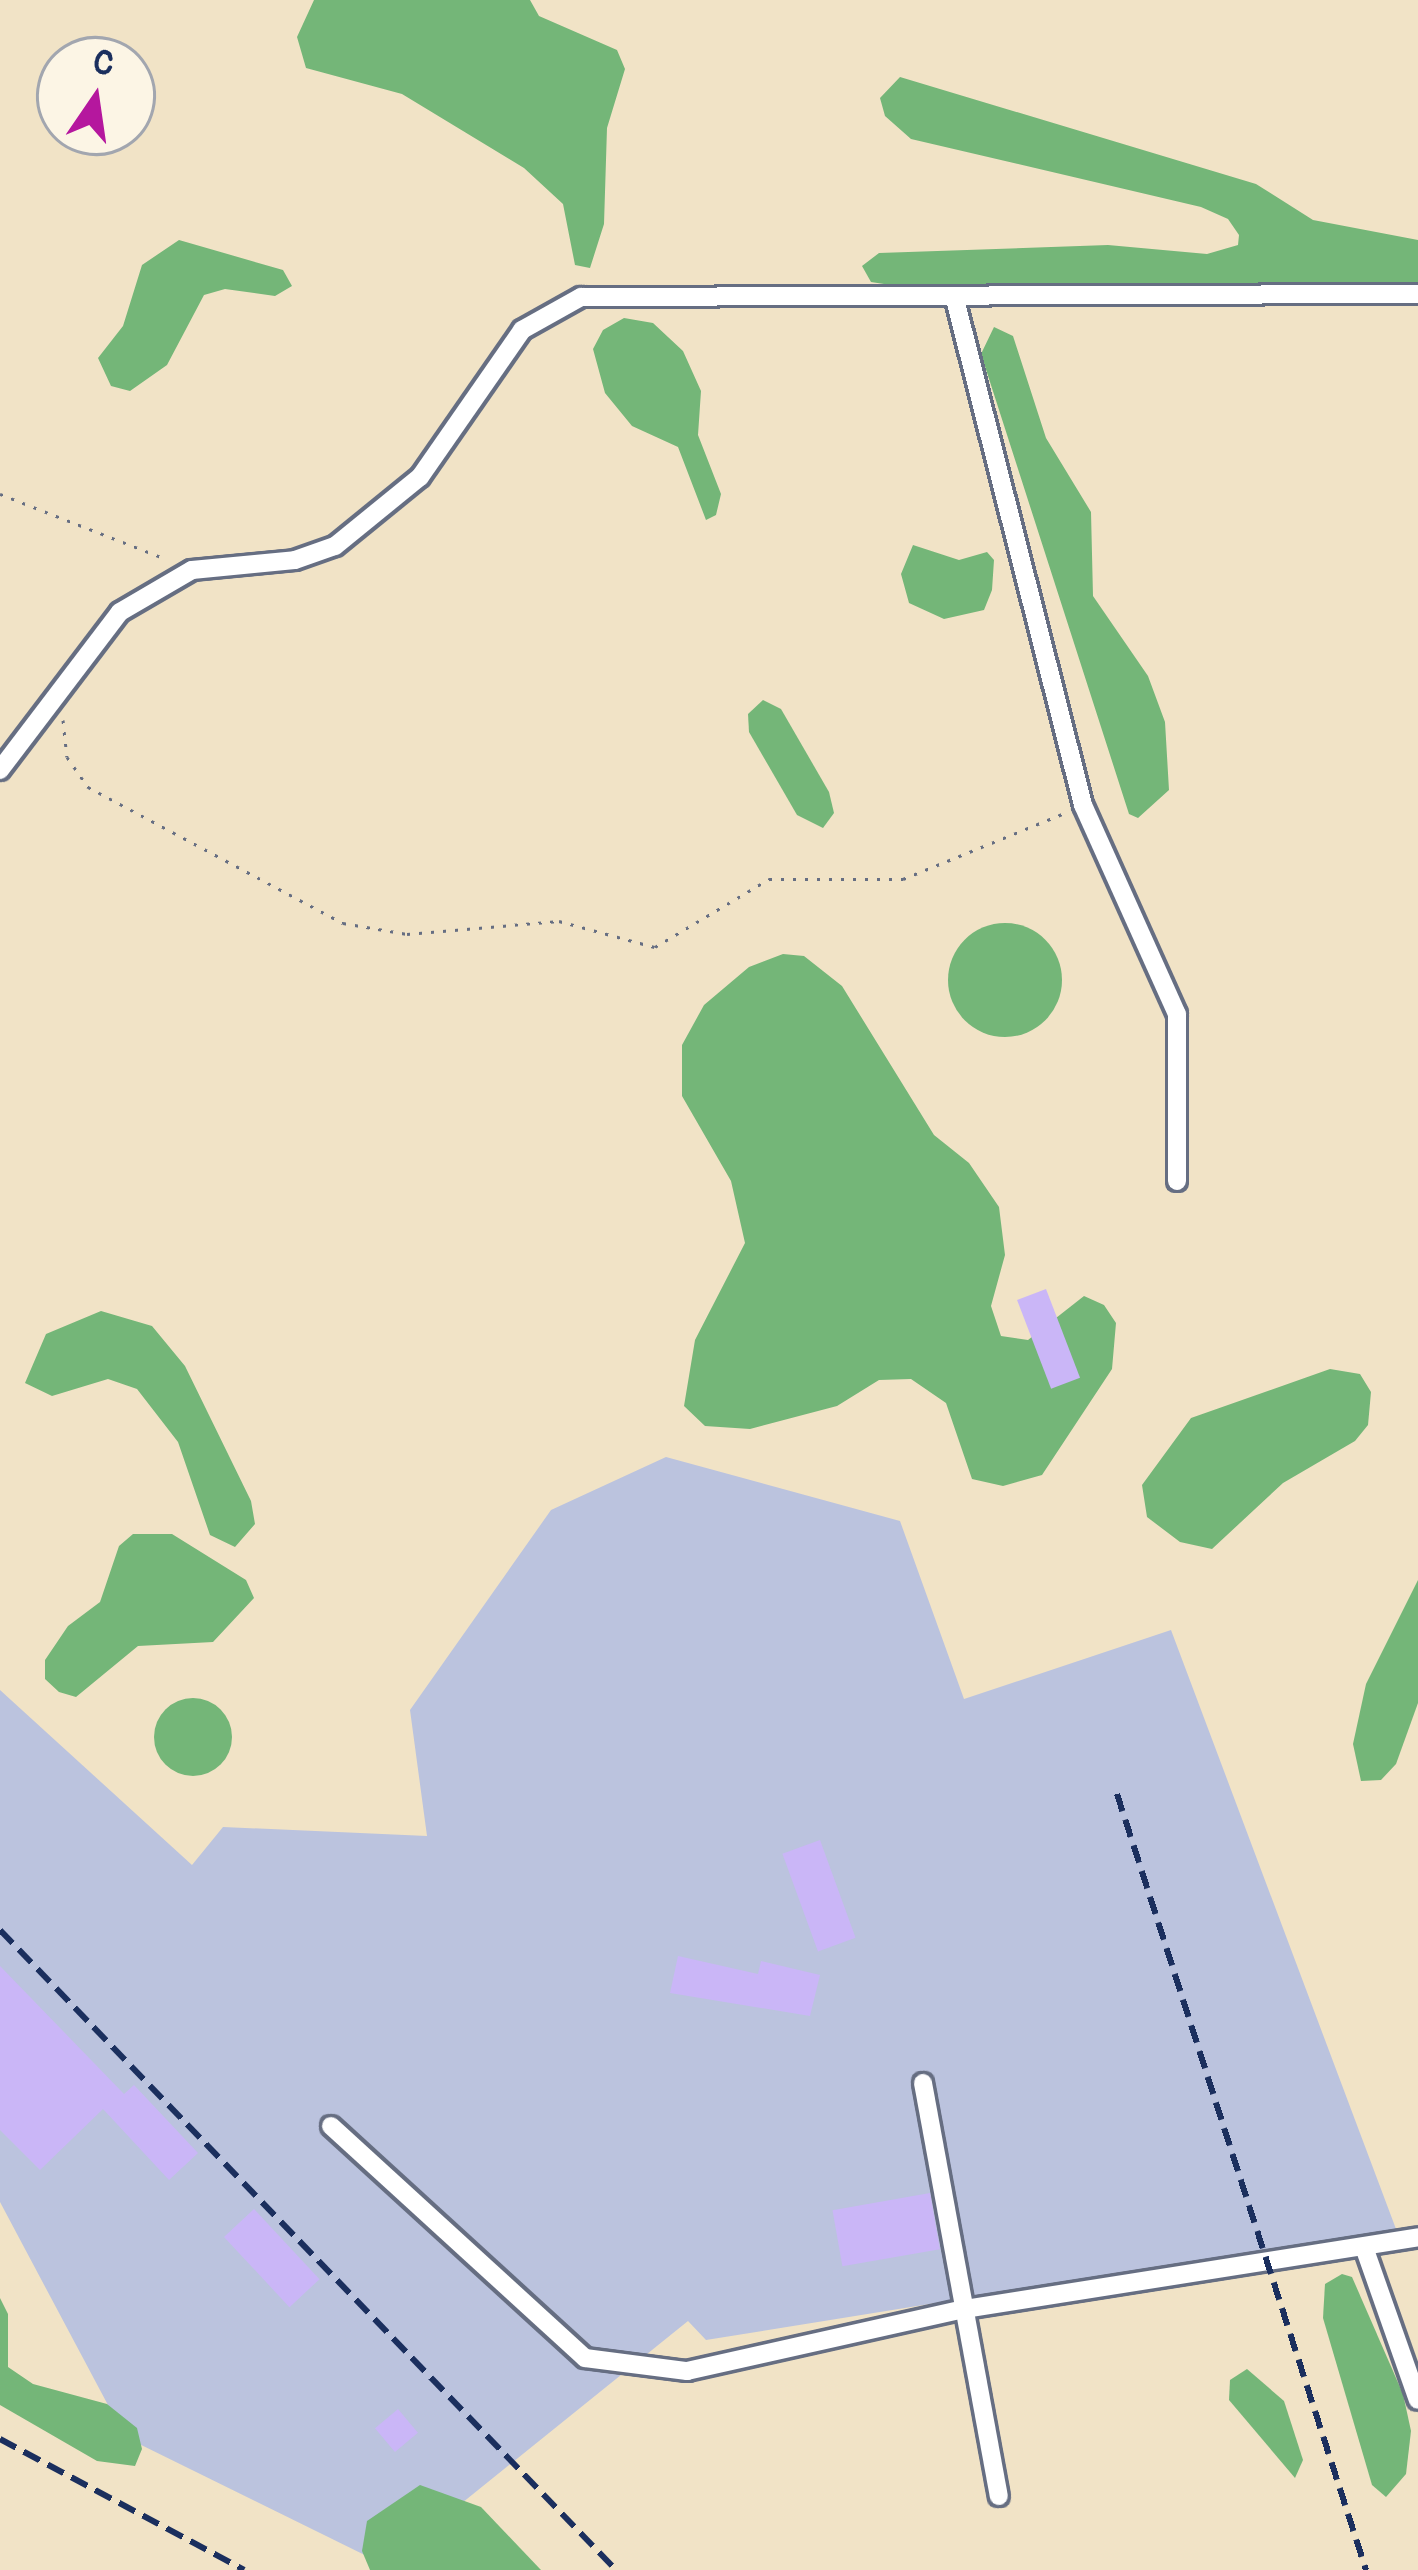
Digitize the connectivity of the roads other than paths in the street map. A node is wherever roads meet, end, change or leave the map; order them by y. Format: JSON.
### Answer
{"nodes":[{"id":1,"x":1418,"y":295,"type":"edge"},
{"id":2,"x":955,"y":298,"type":"junction"},
{"id":3,"x":0,"y":770,"type":"edge"},
{"id":4,"x":1178,"y":1181,"type":"dead end"},
{"id":5,"x":923,"y":2083,"type":"dead end"},
{"id":6,"x":331,"y":2126,"type":"dead end"},
{"id":7,"x":1418,"y":2237,"type":"edge"},
{"id":8,"x":1364,"y":2247,"type":"junction"},
{"id":9,"x":965,"y":2309,"type":"junction"},
{"id":10,"x":1418,"y":2400,"type":"edge"},
{"id":11,"x":1000,"y":2496,"type":"dead end"}],
"edges":[{"from":1,"to":2,"type":"street"},
{"from":2,"to":3,"type":"street"},
{"from":2,"to":4,"type":"street"},
{"from":5,"to":9,"type":"street"},
{"from":6,"to":9,"type":"street"},
{"from":7,"to":8,"type":"street"},
{"from":8,"to":9,"type":"street"},
{"from":8,"to":10,"type":"street"},
{"from":9,"to":11,"type":"street"}]}
